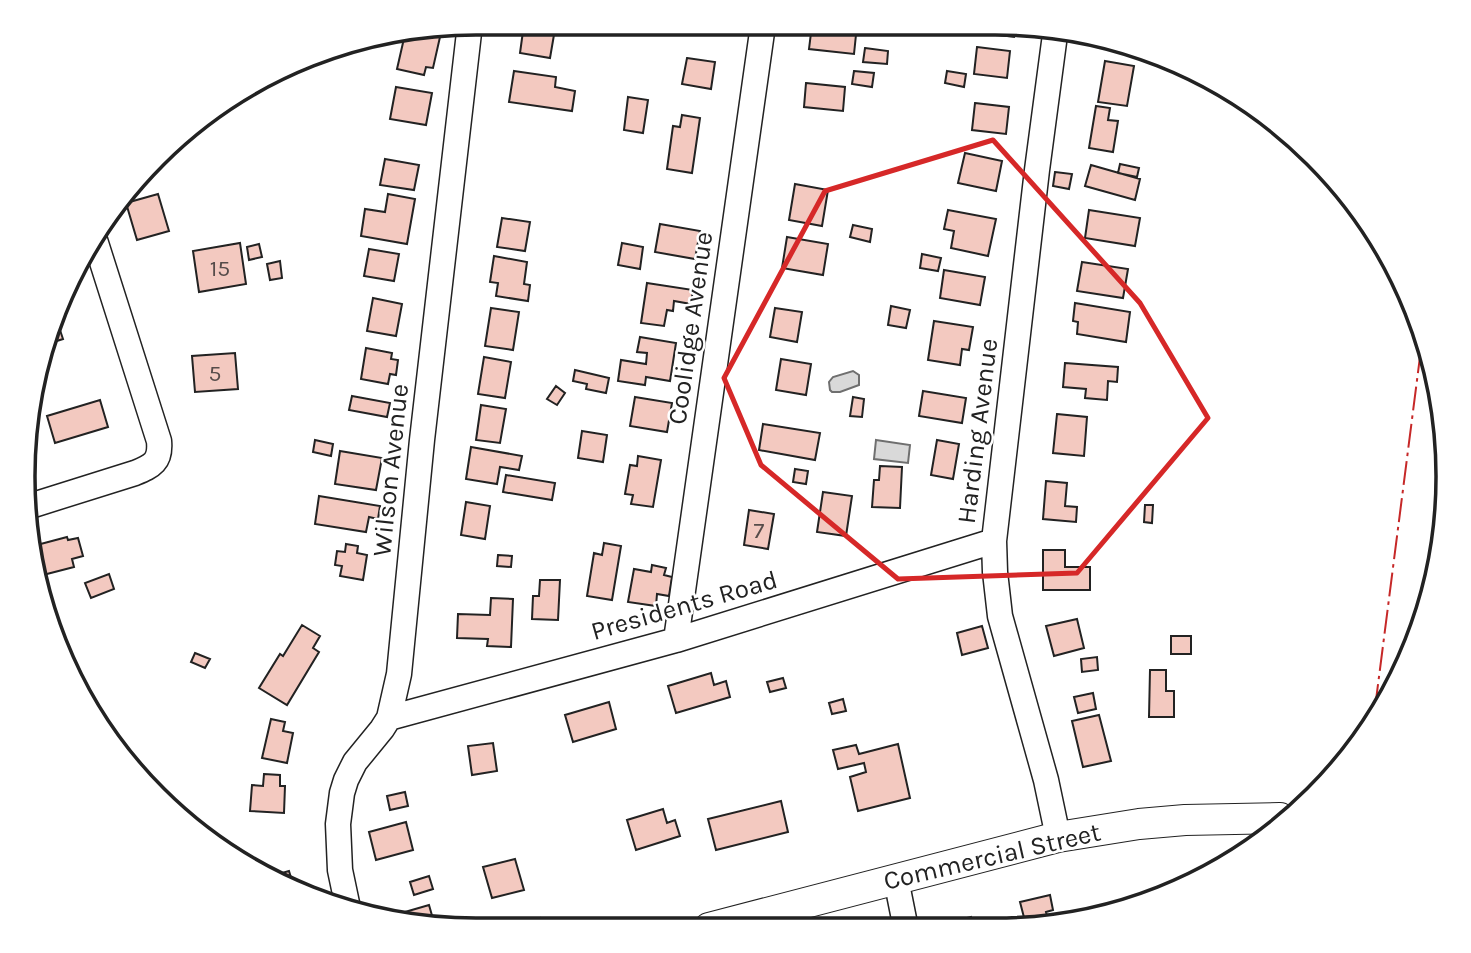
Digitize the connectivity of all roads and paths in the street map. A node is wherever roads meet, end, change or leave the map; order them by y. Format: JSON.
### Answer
{"nodes":[{"id":1,"x":469,"y":35,"type":"edge"},
{"id":2,"x":762,"y":35,"type":"edge"},
{"id":3,"x":1054,"y":39,"type":"edge"},
{"id":4,"x":98,"y":249,"type":"edge"},
{"id":5,"x":36,"y":504,"type":"edge"},
{"id":6,"x":994,"y":541,"type":"junction"},
{"id":7,"x":676,"y":640,"type":"junction"},
{"id":8,"x":389,"y":718,"type":"junction"},
{"id":9,"x":1274,"y":818,"type":"edge"},
{"id":10,"x":1058,"y":837,"type":"junction"},
{"id":11,"x":895,"y":879,"type":"junction"},
{"id":12,"x":346,"y":898,"type":"edge"},
{"id":13,"x":753,"y":918,"type":"edge"},
{"id":14,"x":904,"y":918,"type":"edge"}],
"edges":[{"from":1,"to":8,"type":"street","name":"Wilson Avenue"},
{"from":2,"to":7,"type":"street","name":"Coolidge Avenue"},
{"from":3,"to":6,"type":"street","name":"Harding Avenue"},
{"from":4,"to":5,"type":"street"},
{"from":6,"to":7,"type":"street","name":"Presidents Road"},
{"from":6,"to":10,"type":"street","name":"Harding Avenue"},
{"from":7,"to":8,"type":"street","name":"Presidents Road"},
{"from":8,"to":12,"type":"street","name":"Wilson Avenue"},
{"from":9,"to":10,"type":"main road","name":"Commercial Street"},
{"from":10,"to":11,"type":"main road","name":"Commercial Street"},
{"from":11,"to":13,"type":"main road","name":"Commercial Street"},
{"from":11,"to":14,"type":"street"}]}
